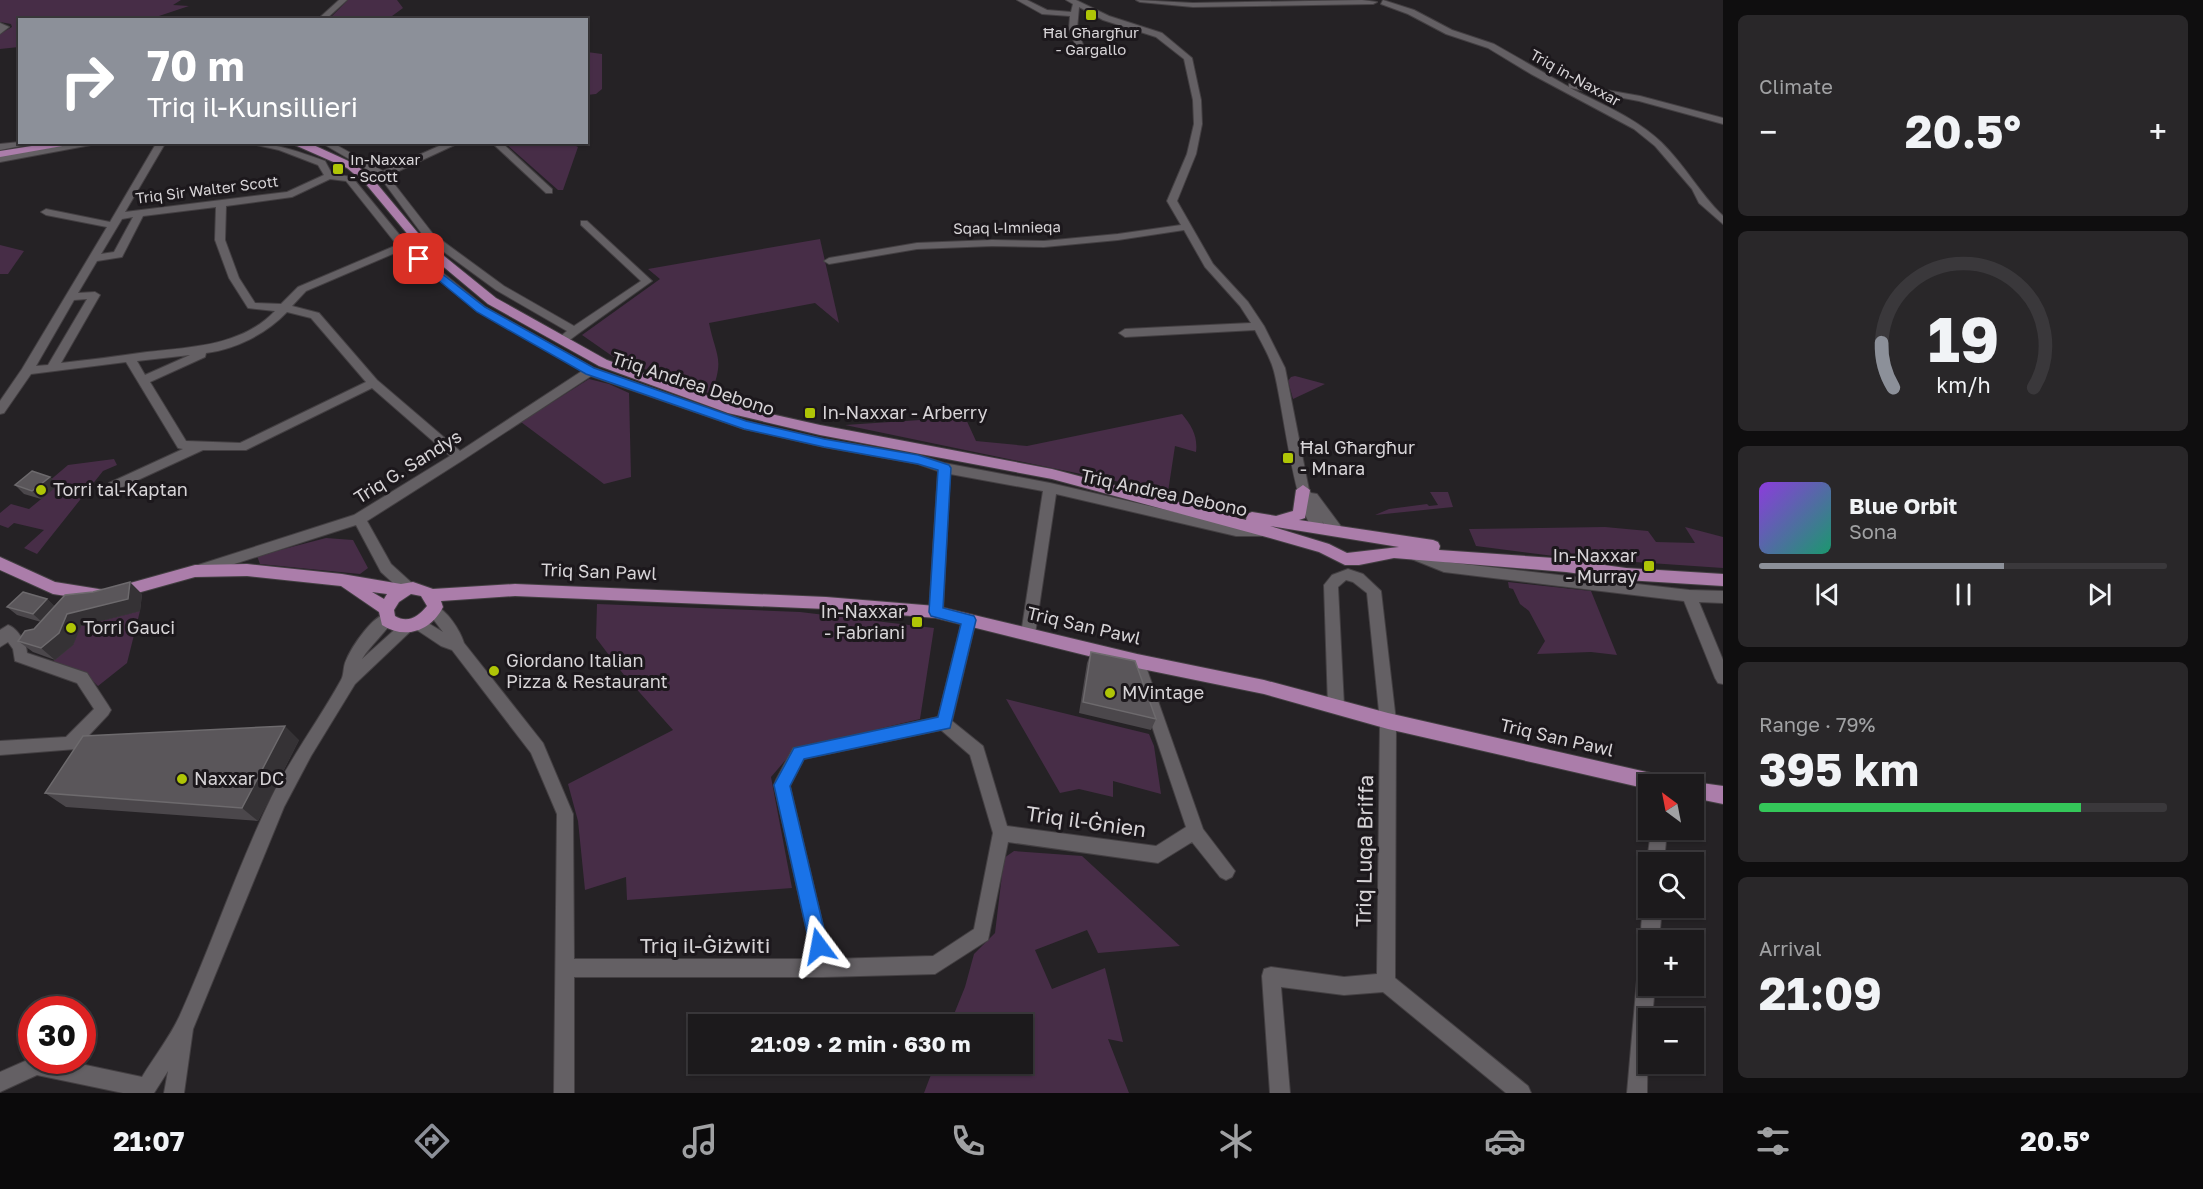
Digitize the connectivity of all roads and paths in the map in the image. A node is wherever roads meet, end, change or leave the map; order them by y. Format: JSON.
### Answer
{"nodes":[{"id":1,"x":343,"y":0,"type":"edge"},
{"id":2,"x":1021,"y":0,"type":"edge"},
{"id":3,"x":1140,"y":0,"type":"edge"},
{"id":4,"x":1371,"y":1,"type":"edge"},
{"id":5,"x":1385,"y":1,"type":"edge"},
{"id":6,"x":1073,"y":2,"type":"edge"},
{"id":7,"x":1275,"y":2,"type":"edge"},
{"id":8,"x":1074,"y":14,"type":"junction"},
{"id":9,"x":324,"y":18,"type":"edge"},
{"id":10,"x":1080,"y":47,"type":"dead end"},
{"id":11,"x":1555,"y":82,"type":"junction"},
{"id":12,"x":1723,"y":121,"type":"edge"},
{"id":13,"x":22,"y":144,"type":"edge"},
{"id":14,"x":67,"y":144,"type":"edge"},
{"id":15,"x":91,"y":144,"type":"edge"},
{"id":16,"x":161,"y":144,"type":"edge"},
{"id":17,"x":258,"y":144,"type":"edge"},
{"id":18,"x":301,"y":144,"type":"edge"},
{"id":19,"x":328,"y":144,"type":"edge"},
{"id":20,"x":453,"y":144,"type":"edge"},
{"id":21,"x":497,"y":144,"type":"edge"},
{"id":22,"x":0,"y":147,"type":"edge"},
{"id":23,"x":0,"y":154,"type":"edge"},
{"id":24,"x":0,"y":159,"type":"edge"},
{"id":25,"x":382,"y":175,"type":"junction"},
{"id":26,"x":329,"y":176,"type":"junction"},
{"id":27,"x":549,"y":191,"type":"dead end"},
{"id":28,"x":221,"y":204,"type":"junction"},
{"id":29,"x":46,"y":212,"type":"dead end"},
{"id":30,"x":140,"y":213,"type":"junction"},
{"id":31,"x":120,"y":216,"type":"junction"},
{"id":32,"x":1723,"y":220,"type":"edge"},
{"id":33,"x":584,"y":223,"type":"dead end"},
{"id":34,"x":113,"y":225,"type":"junction"},
{"id":35,"x":1187,"y":227,"type":"junction"},
{"id":36,"x":403,"y":246,"type":"junction"},
{"id":37,"x":94,"y":258,"type":"junction"},
{"id":38,"x":829,"y":261,"type":"dead end"},
{"id":39,"x":70,"y":297,"type":"junction"},
{"id":40,"x":285,"y":308,"type":"junction"},
{"id":41,"x":1259,"y":326,"type":"junction"},
{"id":42,"x":574,"y":331,"type":"junction"},
{"id":43,"x":1125,"y":333,"type":"dead end"},
{"id":44,"x":560,"y":341,"type":"junction"},
{"id":45,"x":214,"y":348,"type":"junction"},
{"id":46,"x":130,"y":359,"type":"junction"},
{"id":47,"x":52,"y":368,"type":"junction"},
{"id":48,"x":27,"y":371,"type":"junction"},
{"id":49,"x":590,"y":371,"type":"junction"},
{"id":50,"x":144,"y":380,"type":"junction"},
{"id":51,"x":373,"y":382,"type":"junction"},
{"id":52,"x":0,"y":410,"type":"edge"},
{"id":53,"x":201,"y":446,"type":"junction"},
{"id":54,"x":459,"y":457,"type":"junction"},
{"id":55,"x":944,"y":468,"type":"junction"},
{"id":56,"x":114,"y":486,"type":"dead end"},
{"id":57,"x":1303,"y":487,"type":"junction"},
{"id":58,"x":1050,"y":488,"type":"junction"},
{"id":59,"x":359,"y":519,"type":"junction"},
{"id":60,"x":1272,"y":527,"type":"junction"},
{"id":61,"x":1326,"y":534,"type":"junction"},
{"id":62,"x":1357,"y":534,"type":"junction"},
{"id":63,"x":1413,"y":553,"type":"junction"},
{"id":64,"x":1364,"y":557,"type":"junction"},
{"id":65,"x":0,"y":563,"type":"edge"},
{"id":66,"x":1564,"y":566,"type":"junction"},
{"id":67,"x":195,"y":571,"type":"junction"},
{"id":68,"x":342,"y":580,"type":"junction"},
{"id":69,"x":1723,"y":580,"type":"edge"},
{"id":70,"x":406,"y":589,"type":"junction"},
{"id":71,"x":1689,"y":596,"type":"junction"},
{"id":72,"x":1723,"y":597,"type":"edge"},
{"id":73,"x":433,"y":604,"type":"junction"},
{"id":74,"x":936,"y":612,"type":"junction"},
{"id":75,"x":387,"y":613,"type":"junction"},
{"id":76,"x":969,"y":620,"type":"junction"},
{"id":77,"x":413,"y":625,"type":"junction"},
{"id":78,"x":3,"y":633,"type":"edge"},
{"id":79,"x":31,"y":634,"type":"edge"},
{"id":80,"x":1028,"y":634,"type":"junction"},
{"id":81,"x":457,"y":646,"type":"junction"},
{"id":82,"x":1137,"y":660,"type":"junction"},
{"id":83,"x":1723,"y":678,"type":"edge"},
{"id":84,"x":350,"y":679,"type":"junction"},
{"id":85,"x":1336,"y":706,"type":"junction"},
{"id":86,"x":1388,"y":721,"type":"junction"},
{"id":87,"x":944,"y":723,"type":"junction"},
{"id":88,"x":0,"y":748,"type":"edge"},
{"id":89,"x":1638,"y":778,"type":"edge"},
{"id":90,"x":1704,"y":792,"type":"edge"},
{"id":91,"x":1723,"y":795,"type":"edge"},
{"id":92,"x":1194,"y":831,"type":"junction"},
{"id":93,"x":1001,"y":833,"type":"junction"},
{"id":94,"x":1226,"y":872,"type":"dead end"},
{"id":95,"x":563,"y":968,"type":"junction"},
{"id":96,"x":824,"y":968,"type":"junction"},
{"id":97,"x":1386,"y":982,"type":"junction"},
{"id":98,"x":1645,"y":996,"type":"edge"},
{"id":99,"x":185,"y":1025,"type":"junction"},
{"id":100,"x":0,"y":1082,"type":"edge"},
{"id":101,"x":145,"y":1091,"type":"edge"},
{"id":102,"x":174,"y":1093,"type":"edge"},
{"id":103,"x":564,"y":1093,"type":"edge"},
{"id":104,"x":1280,"y":1093,"type":"edge"},
{"id":105,"x":1521,"y":1093,"type":"edge"},
{"id":106,"x":1638,"y":1093,"type":"edge"}],
"edges":[{"from":1,"to":9,"type":"street"},
{"from":2,"to":8,"type":"street"},
{"from":3,"to":7,"type":"street"},
{"from":4,"to":5,"type":"street"},
{"from":4,"to":7,"type":"street"},
{"from":5,"to":11,"type":"street","name":"Triq in-Naxxar"},
{"from":6,"to":8,"type":"street"},
{"from":6,"to":35,"type":"street"},
{"from":8,"to":10,"type":"street"},
{"from":11,"to":12,"type":"street"},
{"from":11,"to":32,"type":"street","name":"Triq in-Naxxar"},
{"from":13,"to":22,"type":"street"},
{"from":14,"to":23,"type":"main road"},
{"from":15,"to":24,"type":"street"},
{"from":16,"to":31,"type":"street"},
{"from":17,"to":26,"type":"street","name":"Triq Andrea Debono"},
{"from":18,"to":44,"type":"main road","name":"Triq Andrea Debono"},
{"from":19,"to":25,"type":"street"},
{"from":20,"to":25,"type":"street"},
{"from":21,"to":27,"type":"street"},
{"from":25,"to":42,"type":"street"},
{"from":26,"to":28,"type":"street","name":"Triq Sir Walter Scott"},
{"from":26,"to":36,"type":"street","name":"Triq Andrea Debono"},
{"from":28,"to":30,"type":"street","name":"Triq Sir Walter Scott"},
{"from":28,"to":40,"type":"street"},
{"from":29,"to":34,"type":"street"},
{"from":30,"to":31,"type":"street","name":"Triq Sir Walter Scott"},
{"from":30,"to":37,"type":"street"},
{"from":31,"to":34,"type":"street"},
{"from":33,"to":42,"type":"street"},
{"from":34,"to":37,"type":"street"},
{"from":35,"to":38,"type":"street","name":"Sqaq l-Imnieqa"},
{"from":35,"to":41,"type":"street"},
{"from":36,"to":40,"type":"street"},
{"from":36,"to":49,"type":"street","name":"Triq Andrea Debono"},
{"from":37,"to":39,"type":"street"},
{"from":39,"to":47,"type":"street"},
{"from":39,"to":48,"type":"street"},
{"from":40,"to":45,"type":"street"},
{"from":40,"to":51,"type":"street"},
{"from":41,"to":43,"type":"street"},
{"from":41,"to":57,"type":"street"},
{"from":42,"to":44,"type":"street"},
{"from":44,"to":60,"type":"main road","name":"Triq Andrea Debono"},
{"from":45,"to":46,"type":"street"},
{"from":45,"to":50,"type":"street"},
{"from":46,"to":47,"type":"street"},
{"from":46,"to":50,"type":"street"},
{"from":47,"to":48,"type":"street"},
{"from":48,"to":52,"type":"street"},
{"from":49,"to":54,"type":"street","name":"Triq G. Sandys"},
{"from":49,"to":55,"type":"street","name":"Triq Andrea Debono"},
{"from":50,"to":53,"type":"street"},
{"from":51,"to":53,"type":"street"},
{"from":51,"to":54,"type":"street"},
{"from":53,"to":56,"type":"street"},
{"from":54,"to":59,"type":"street","name":"Triq G. Sandys"},
{"from":55,"to":58,"type":"street","name":"Triq Andrea Debono"},
{"from":55,"to":74,"type":"street"},
{"from":57,"to":60,"type":"main road"},
{"from":57,"to":61,"type":"street"},
{"from":58,"to":60,"type":"street","name":"Triq Andrea Debono"},
{"from":58,"to":80,"type":"street"},
{"from":59,"to":67,"type":"street","name":"Triq G. Sandys"},
{"from":59,"to":70,"type":"street"},
{"from":60,"to":61,"type":"main road","name":"Triq Andrea Debono"},
{"from":60,"to":61,"type":"main road","name":"Triq Andrea Debono"},
{"from":61,"to":62,"type":"main road"},
{"from":61,"to":64,"type":"main road"},
{"from":62,"to":64,"type":"main road"},
{"from":62,"to":66,"type":"main road"},
{"from":63,"to":64,"type":"main road"},
{"from":63,"to":66,"type":"main road"},
{"from":63,"to":71,"type":"street"},
{"from":65,"to":67,"type":"main road"},
{"from":66,"to":69,"type":"main road"},
{"from":67,"to":68,"type":"main road"},
{"from":68,"to":70,"type":"main road"},
{"from":68,"to":75,"type":"main road"},
{"from":70,"to":73,"type":"main road"},
{"from":70,"to":75,"type":"main road"},
{"from":71,"to":72,"type":"street"},
{"from":71,"to":83,"type":"street"},
{"from":73,"to":74,"type":"main road","name":"Triq San Pawl"},
{"from":73,"to":77,"type":"main road","name":"Triq San Pawl"},
{"from":73,"to":81,"type":"street"},
{"from":74,"to":76,"type":"main road","name":"Triq San Pawl"},
{"from":75,"to":77,"type":"main road"},
{"from":75,"to":84,"type":"street"},
{"from":76,"to":80,"type":"main road","name":"Triq San Pawl"},
{"from":76,"to":87,"type":"street"},
{"from":77,"to":81,"type":"street"},
{"from":77,"to":84,"type":"street"},
{"from":78,"to":79,"type":"street"},
{"from":78,"to":88,"type":"street"},
{"from":80,"to":82,"type":"main road","name":"Triq San Pawl"},
{"from":81,"to":95,"type":"street"},
{"from":82,"to":85,"type":"main road","name":"Triq San Pawl"},
{"from":82,"to":92,"type":"street"},
{"from":84,"to":99,"type":"street"},
{"from":85,"to":86,"type":"main road","name":"Triq San Pawl"},
{"from":85,"to":86,"type":"street","name":"Triq Luqa Briffa"},
{"from":86,"to":89,"type":"main road","name":"Triq San Pawl"},
{"from":86,"to":97,"type":"street","name":"Triq Luqa Briffa"},
{"from":87,"to":93,"type":"street"},
{"from":87,"to":96,"type":"street"},
{"from":90,"to":91,"type":"main road"},
{"from":92,"to":93,"type":"street","name":"Triq il-Ġnien"},
{"from":92,"to":94,"type":"street"},
{"from":93,"to":96,"type":"street","name":"Triq il-Ġiżwiti"},
{"from":95,"to":96,"type":"street","name":"Triq il-Ġiżwiti"},
{"from":95,"to":103,"type":"street"},
{"from":97,"to":104,"type":"street"},
{"from":97,"to":105,"type":"street"},
{"from":98,"to":106,"type":"street"},
{"from":99,"to":101,"type":"street"},
{"from":99,"to":102,"type":"street"},
{"from":100,"to":101,"type":"street"}]}
